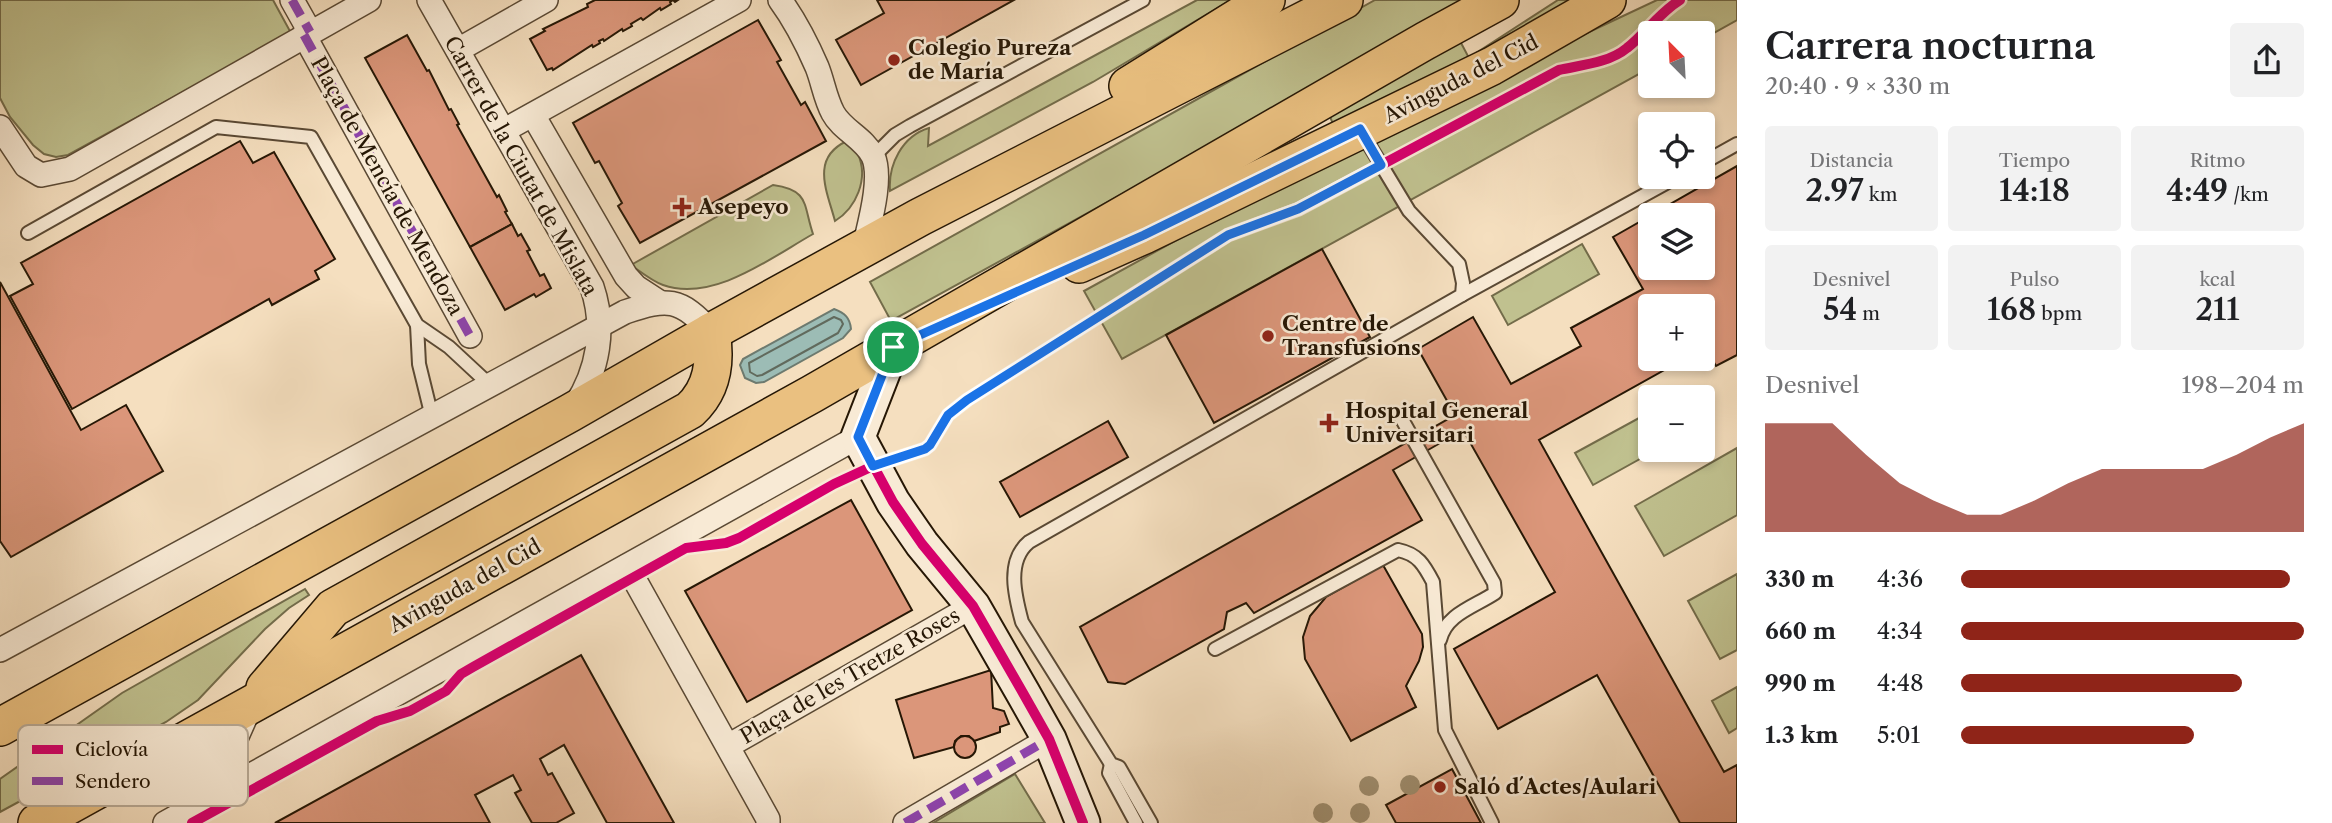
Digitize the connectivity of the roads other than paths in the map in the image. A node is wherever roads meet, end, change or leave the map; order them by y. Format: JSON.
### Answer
{"nodes":[{"id":1,"x":292,"y":0,"type":"edge"},
{"id":2,"x":369,"y":0,"type":"edge"},
{"id":3,"x":429,"y":0,"type":"edge"},
{"id":4,"x":546,"y":0,"type":"edge"},
{"id":5,"x":739,"y":0,"type":"edge"},
{"id":6,"x":780,"y":0,"type":"edge"},
{"id":7,"x":1143,"y":0,"type":"edge"},
{"id":8,"x":1266,"y":0,"type":"edge"},
{"id":9,"x":1344,"y":0,"type":"edge"},
{"id":10,"x":1500,"y":0,"type":"edge"},
{"id":11,"x":1607,"y":0,"type":"edge"},
{"id":12,"x":307,"y":34,"type":"junction"},
{"id":13,"x":458,"y":50,"type":"junction"},
{"id":14,"x":533,"y":116,"type":"junction"},
{"id":15,"x":0,"y":128,"type":"edge"},
{"id":16,"x":1360,"y":129,"type":"junction"},
{"id":17,"x":503,"y":131,"type":"junction"},
{"id":18,"x":1737,"y":144,"type":"edge"},
{"id":19,"x":1715,"y":156,"type":"edge"},
{"id":20,"x":873,"y":157,"type":"junction"},
{"id":21,"x":1655,"y":189,"type":"edge"},
{"id":22,"x":920,"y":217,"type":"junction"},
{"id":23,"x":28,"y":233,"type":"dead end"},
{"id":24,"x":864,"y":248,"type":"junction"},
{"id":25,"x":1462,"y":295,"type":"junction"},
{"id":26,"x":659,"y":302,"type":"junction"},
{"id":27,"x":416,"y":325,"type":"junction"},
{"id":28,"x":600,"y":326,"type":"junction"},
{"id":29,"x":711,"y":332,"type":"junction"},
{"id":30,"x":470,"y":336,"type":"dead end"},
{"id":31,"x":1380,"y":342,"type":"junction"},
{"id":32,"x":893,"y":347,"type":"junction"},
{"id":33,"x":1386,"y":356,"type":"dead end"},
{"id":34,"x":491,"y":386,"type":"junction"},
{"id":35,"x":570,"y":413,"type":"junction"},
{"id":36,"x":1399,"y":414,"type":"dead end"},
{"id":37,"x":432,"y":417,"type":"junction"},
{"id":38,"x":858,"y":437,"type":"junction"},
{"id":39,"x":627,"y":566,"type":"junction"},
{"id":40,"x":1436,"y":597,"type":"junction"},
{"id":41,"x":973,"y":606,"type":"junction"},
{"id":42,"x":1465,"y":611,"type":"junction"},
{"id":43,"x":1215,"y":649,"type":"dead end"},
{"id":44,"x":0,"y":650,"type":"edge"},
{"id":45,"x":1438,"y":651,"type":"junction"},
{"id":46,"x":251,"y":705,"type":"junction"},
{"id":47,"x":214,"y":725,"type":"edge"},
{"id":48,"x":242,"y":725,"type":"edge"},
{"id":49,"x":2,"y":729,"type":"edge"},
{"id":50,"x":1049,"y":739,"type":"junction"},
{"id":51,"x":728,"y":746,"type":"junction"},
{"id":52,"x":1111,"y":764,"type":"junction"},
{"id":53,"x":248,"y":776,"type":"edge"},
{"id":54,"x":67,"y":806,"type":"edge"},
{"id":55,"x":194,"y":806,"type":"edge"},
{"id":56,"x":37,"y":823,"type":"edge"},
{"id":57,"x":165,"y":823,"type":"edge"},
{"id":58,"x":768,"y":823,"type":"edge"},
{"id":59,"x":905,"y":823,"type":"edge"},
{"id":60,"x":1083,"y":823,"type":"edge"},
{"id":61,"x":1136,"y":823,"type":"edge"},
{"id":62,"x":1151,"y":823,"type":"edge"},
{"id":63,"x":1492,"y":823,"type":"edge"}],
"edges":[{"from":1,"to":12,"type":"street","name":"Plaça de Mencía de Mendoza"},
{"from":2,"to":12,"type":"street","name":"Plaça de Mencía de Mendoza"},
{"from":3,"to":13,"type":"street","name":"Carrer de la Ciutat de Mislata"},
{"from":4,"to":13,"type":"street"},
{"from":5,"to":14,"type":"street"},
{"from":6,"to":20,"type":"street"},
{"from":7,"to":20,"type":"lane"},
{"from":8,"to":22,"type":"main road"},
{"from":9,"to":22,"type":"main road"},
{"from":10,"to":32,"type":"main road","name":"Avinguda del Cid"},
{"from":11,"to":16,"type":"main road","name":"Avinguda del Cid"},
{"from":12,"to":15,"type":"street","name":"Plaça de Mencía de Mendoza"},
{"from":12,"to":30,"type":"street","name":"Plaça de Mencía de Mendoza"},
{"from":13,"to":17,"type":"street","name":"Carrer de la Ciutat de Mislata"},
{"from":14,"to":17,"type":"street"},
{"from":14,"to":26,"type":"street","name":"Carrer de la Ciutat de Mislata"},
{"from":16,"to":25,"type":"lane"},
{"from":16,"to":32,"type":"main road","name":"Avinguda del Cid"},
{"from":17,"to":28,"type":"street","name":"Carrer de la Ciutat de Mislata"},
{"from":18,"to":19,"type":"lane"},
{"from":20,"to":24,"type":"street"},
{"from":21,"to":25,"type":"lane"},
{"from":22,"to":24,"type":"main road"},
{"from":23,"to":27,"type":"lane"},
{"from":24,"to":29,"type":"main road"},
{"from":25,"to":31,"type":"lane"},
{"from":26,"to":28,"type":"street"},
{"from":26,"to":29,"type":"street"},
{"from":27,"to":34,"type":"lane"},
{"from":27,"to":37,"type":"lane"},
{"from":28,"to":34,"type":"street"},
{"from":28,"to":35,"type":"street","name":"Carrer de la Ciutat de Mislata"},
{"from":29,"to":35,"type":"main road"},
{"from":29,"to":46,"type":"main road"},
{"from":31,"to":33,"type":"lane"},
{"from":31,"to":52,"type":"lane"},
{"from":32,"to":38,"type":"street"},
{"from":32,"to":46,"type":"main road","name":"Avinguda del Cid"},
{"from":34,"to":37,"type":"street"},
{"from":35,"to":49,"type":"main road"},
{"from":36,"to":42,"type":"lane"},
{"from":37,"to":44,"type":"street"},
{"from":38,"to":39,"type":"street"},
{"from":38,"to":41,"type":"street"},
{"from":39,"to":51,"type":"street","name":"Plaça de les Tretze Roses"},
{"from":39,"to":53,"type":"street"},
{"from":40,"to":42,"type":"lane"},
{"from":40,"to":43,"type":"lane"},
{"from":40,"to":45,"type":"lane"},
{"from":41,"to":50,"type":"street"},
{"from":41,"to":51,"type":"street","name":"Plaça de les Tretze Roses"},
{"from":42,"to":45,"type":"lane"},
{"from":45,"to":63,"type":"lane"},
{"from":46,"to":47,"type":"main road","name":"Avinguda del Cid"},
{"from":46,"to":48,"type":"street"},
{"from":50,"to":59,"type":"street"},
{"from":50,"to":60,"type":"street"},
{"from":51,"to":58,"type":"street","name":"Plaça de les Tretze Roses"},
{"from":52,"to":61,"type":"lane"},
{"from":52,"to":62,"type":"lane"},
{"from":54,"to":56,"type":"main road","name":"Avinguda del Cid"},
{"from":55,"to":57,"type":"street"}]}
